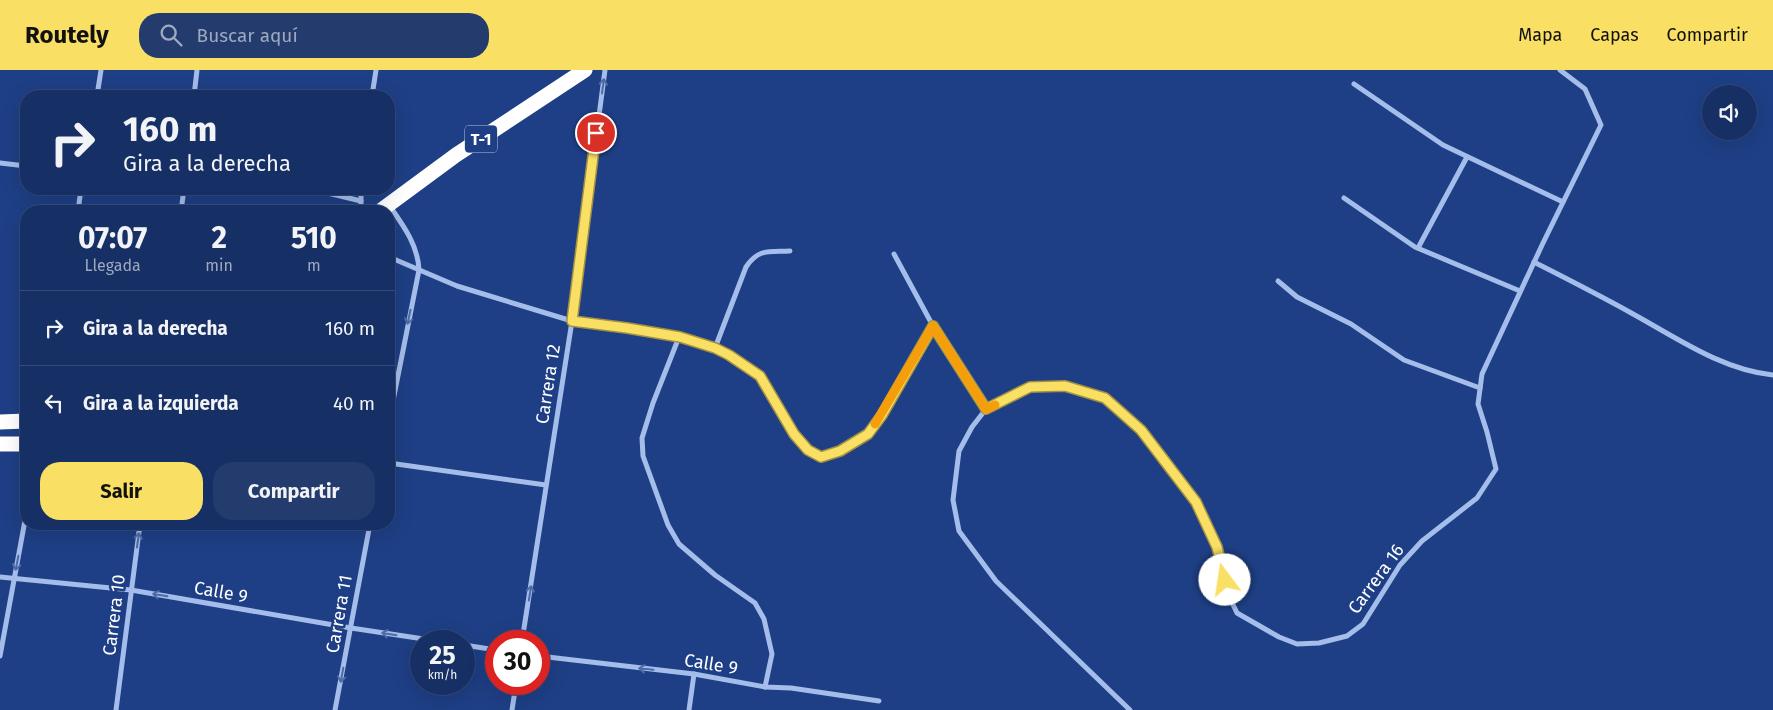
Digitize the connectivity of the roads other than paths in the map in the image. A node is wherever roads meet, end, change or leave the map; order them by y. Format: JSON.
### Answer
{"nodes":[{"id":1,"x":101,"y":70,"type":"edge"},
{"id":2,"x":197,"y":70,"type":"edge"},
{"id":3,"x":376,"y":70,"type":"edge"},
{"id":4,"x":585,"y":70,"type":"edge"},
{"id":5,"x":605,"y":70,"type":"edge"},
{"id":6,"x":1560,"y":70,"type":"edge"},
{"id":7,"x":1354,"y":84,"type":"dead end"},
{"id":8,"x":98,"y":90,"type":"edge"},
{"id":9,"x":195,"y":90,"type":"edge"},
{"id":10,"x":373,"y":90,"type":"edge"},
{"id":11,"x":1467,"y":157,"type":"junction"},
{"id":12,"x":0,"y":163,"type":"edge"},
{"id":13,"x":20,"y":165,"type":"edge"},
{"id":14,"x":336,"y":195,"type":"edge"},
{"id":15,"x":361,"y":195,"type":"edge"},
{"id":16,"x":1344,"y":198,"type":"dead end"},
{"id":17,"x":361,"y":201,"type":"junction"},
{"id":18,"x":1563,"y":202,"type":"junction"},
{"id":19,"x":361,"y":205,"type":"edge"},
{"id":20,"x":389,"y":205,"type":"edge"},
{"id":21,"x":395,"y":220,"type":"edge"},
{"id":22,"x":1418,"y":248,"type":"junction"},
{"id":23,"x":790,"y":250,"type":"dead end"},
{"id":24,"x":894,"y":254,"type":"dead end"},
{"id":25,"x":395,"y":259,"type":"edge"},
{"id":26,"x":1534,"y":262,"type":"junction"},
{"id":27,"x":419,"y":270,"type":"junction"},
{"id":28,"x":1278,"y":281,"type":"dead end"},
{"id":29,"x":1520,"y":291,"type":"junction"},
{"id":30,"x":572,"y":321,"type":"junction"},
{"id":31,"x":933,"y":326,"type":"junction"},
{"id":32,"x":680,"y":337,"type":"junction"},
{"id":33,"x":715,"y":348,"type":"junction"},
{"id":34,"x":1773,"y":375,"type":"edge"},
{"id":35,"x":1480,"y":388,"type":"junction"},
{"id":36,"x":395,"y":391,"type":"edge"},
{"id":37,"x":986,"y":409,"type":"junction"},
{"id":38,"x":20,"y":421,"type":"edge"},
{"id":39,"x":0,"y":422,"type":"edge"},
{"id":40,"x":0,"y":444,"type":"edge"},
{"id":41,"x":20,"y":444,"type":"edge"},
{"id":42,"x":395,"y":464,"type":"edge"},
{"id":43,"x":546,"y":485,"type":"junction"},
{"id":44,"x":23,"y":530,"type":"edge"},
{"id":45,"x":139,"y":530,"type":"edge"},
{"id":46,"x":369,"y":530,"type":"edge"},
{"id":47,"x":0,"y":577,"type":"edge"},
{"id":48,"x":14,"y":579,"type":"junction"},
{"id":49,"x":131,"y":590,"type":"junction"},
{"id":50,"x":350,"y":628,"type":"junction"},
{"id":51,"x":524,"y":630,"type":"edge"},
{"id":52,"x":410,"y":637,"type":"edge"},
{"id":53,"x":0,"y":656,"type":"edge"},
{"id":54,"x":550,"y":657,"type":"edge"},
{"id":55,"x":694,"y":674,"type":"junction"},
{"id":56,"x":765,"y":687,"type":"junction"},
{"id":57,"x":514,"y":695,"type":"edge"},
{"id":58,"x":879,"y":701,"type":"dead end"},
{"id":59,"x":116,"y":710,"type":"edge"},
{"id":60,"x":336,"y":710,"type":"edge"},
{"id":61,"x":512,"y":710,"type":"edge"},
{"id":62,"x":689,"y":710,"type":"edge"},
{"id":63,"x":1130,"y":710,"type":"edge"}],
"edges":[{"from":1,"to":8,"type":"street"},
{"from":2,"to":9,"type":"street"},
{"from":3,"to":10,"type":"street"},
{"from":4,"to":20,"type":"highway","number":"T-1"},
{"from":30,"to":5,"type":"street","name":"Carrera 12","one_way":true},
{"from":6,"to":18,"type":"street","name":"Carrera 16"},
{"from":7,"to":11,"type":"street"},
{"from":11,"to":18,"type":"street"},
{"from":11,"to":22,"type":"street"},
{"from":12,"to":13,"type":"street"},
{"from":14,"to":17,"type":"street"},
{"from":15,"to":17,"type":"street"},
{"from":16,"to":22,"type":"street"},
{"from":17,"to":19,"type":"street"},
{"from":18,"to":26,"type":"street","name":"Carrera 16"},
{"from":21,"to":27,"type":"street"},
{"from":22,"to":29,"type":"street"},
{"from":23,"to":33,"type":"street"},
{"from":24,"to":31,"type":"street"},
{"from":25,"to":27,"type":"street"},
{"from":26,"to":29,"type":"street","name":"Carrera 16"},
{"from":26,"to":34,"type":"street"},
{"from":27,"to":30,"type":"street"},
{"from":27,"to":36,"type":"street","one_way":true},
{"from":28,"to":35,"type":"street"},
{"from":29,"to":35,"type":"street","name":"Carrera 16"},
{"from":30,"to":32,"type":"street"},
{"from":30,"to":43,"type":"street","name":"Carrera 12"},
{"from":31,"to":33,"type":"street"},
{"from":31,"to":37,"type":"street"},
{"from":32,"to":33,"type":"street"},
{"from":32,"to":56,"type":"street"},
{"from":35,"to":37,"type":"street","name":"Carrera 16"},
{"from":37,"to":63,"type":"street","name":"Carrera 16"},
{"from":38,"to":39,"type":"highway"},
{"from":40,"to":41,"type":"highway"},
{"from":42,"to":43,"type":"street"},
{"from":51,"to":43,"type":"street","name":"Carrera 12","one_way":true},
{"from":44,"to":48,"type":"street","one_way":true},
{"from":49,"to":45,"type":"street","name":"Carrera 10","one_way":true},
{"from":46,"to":50,"type":"street","name":"Carrera 11"},
{"from":47,"to":48,"type":"street","name":"Calle 9"},
{"from":48,"to":49,"type":"street","name":"Calle 9"},
{"from":48,"to":53,"type":"street"},
{"from":50,"to":49,"type":"street","name":"Calle 9","one_way":true},
{"from":49,"to":59,"type":"street","name":"Carrera 10"},
{"from":52,"to":50,"type":"street","name":"Calle 9","one_way":true},
{"from":50,"to":60,"type":"street","name":"Carrera 11","one_way":true},
{"from":55,"to":54,"type":"street","name":"Calle 9","one_way":true},
{"from":55,"to":56,"type":"street","name":"Calle 9"},
{"from":55,"to":62,"type":"street"},
{"from":56,"to":58,"type":"street","name":"Calle 9"},
{"from":57,"to":61,"type":"street"}]}
